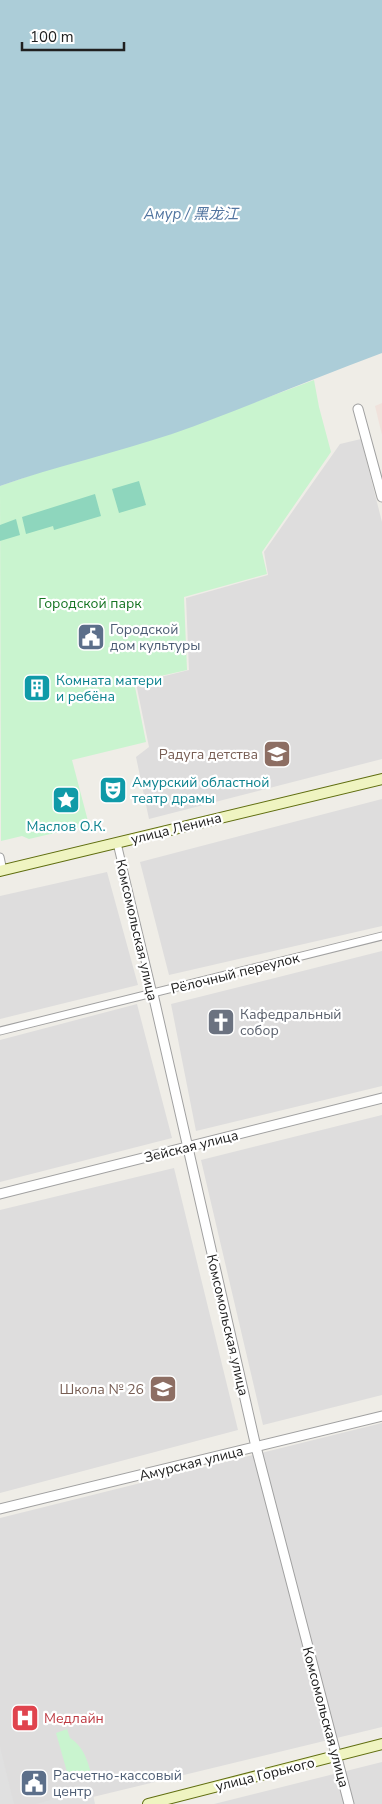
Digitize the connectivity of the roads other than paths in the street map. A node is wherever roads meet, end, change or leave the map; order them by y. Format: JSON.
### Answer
{"nodes":[{"id":1,"x":358,"y":409,"type":"dead end"},
{"id":2,"x":382,"y":497,"type":"edge"},
{"id":3,"x":382,"y":779,"type":"edge"},
{"id":4,"x":117,"y":843,"type":"junction"},
{"id":5,"x":0,"y":857,"type":"edge"},
{"id":6,"x":2,"y":871,"type":"edge"},
{"id":7,"x":382,"y":936,"type":"edge"},
{"id":8,"x":152,"y":994,"type":"junction"},
{"id":9,"x":0,"y":1031,"type":"edge"},
{"id":10,"x":382,"y":1098,"type":"edge"},
{"id":11,"x":187,"y":1147,"type":"junction"},
{"id":12,"x":0,"y":1194,"type":"edge"},
{"id":13,"x":382,"y":1416,"type":"edge"},
{"id":14,"x":256,"y":1447,"type":"junction"},
{"id":15,"x":0,"y":1509,"type":"edge"},
{"id":16,"x":382,"y":1744,"type":"edge"},
{"id":17,"x":336,"y":1756,"type":"junction"},
{"id":18,"x":148,"y":1804,"type":"edge"},
{"id":19,"x":349,"y":1804,"type":"edge"}],
"edges":[{"from":1,"to":2,"type":"street"},
{"from":3,"to":4,"type":"main road","name":"улица Ленина"},
{"from":4,"to":6,"type":"main road","name":"улица Ленина"},
{"from":4,"to":8,"type":"street","name":"Комсомольская улица"},
{"from":5,"to":6,"type":"street"},
{"from":7,"to":8,"type":"street","name":"Рёлочный переулок"},
{"from":8,"to":9,"type":"street","name":"Рёлочный переулок"},
{"from":8,"to":11,"type":"street","name":"Комсомольская улица"},
{"from":10,"to":11,"type":"street","name":"Зейская улица"},
{"from":11,"to":12,"type":"street","name":"Зейская улица"},
{"from":11,"to":14,"type":"street","name":"Комсомольская улица"},
{"from":13,"to":14,"type":"street","name":"Амурская улица"},
{"from":14,"to":15,"type":"street","name":"Амурская улица"},
{"from":14,"to":17,"type":"street","name":"Комсомольская улица"},
{"from":16,"to":17,"type":"main road","name":"улица Горького"},
{"from":17,"to":18,"type":"main road","name":"улица Горького"},
{"from":17,"to":19,"type":"street","name":"Комсомольская улица"}]}
